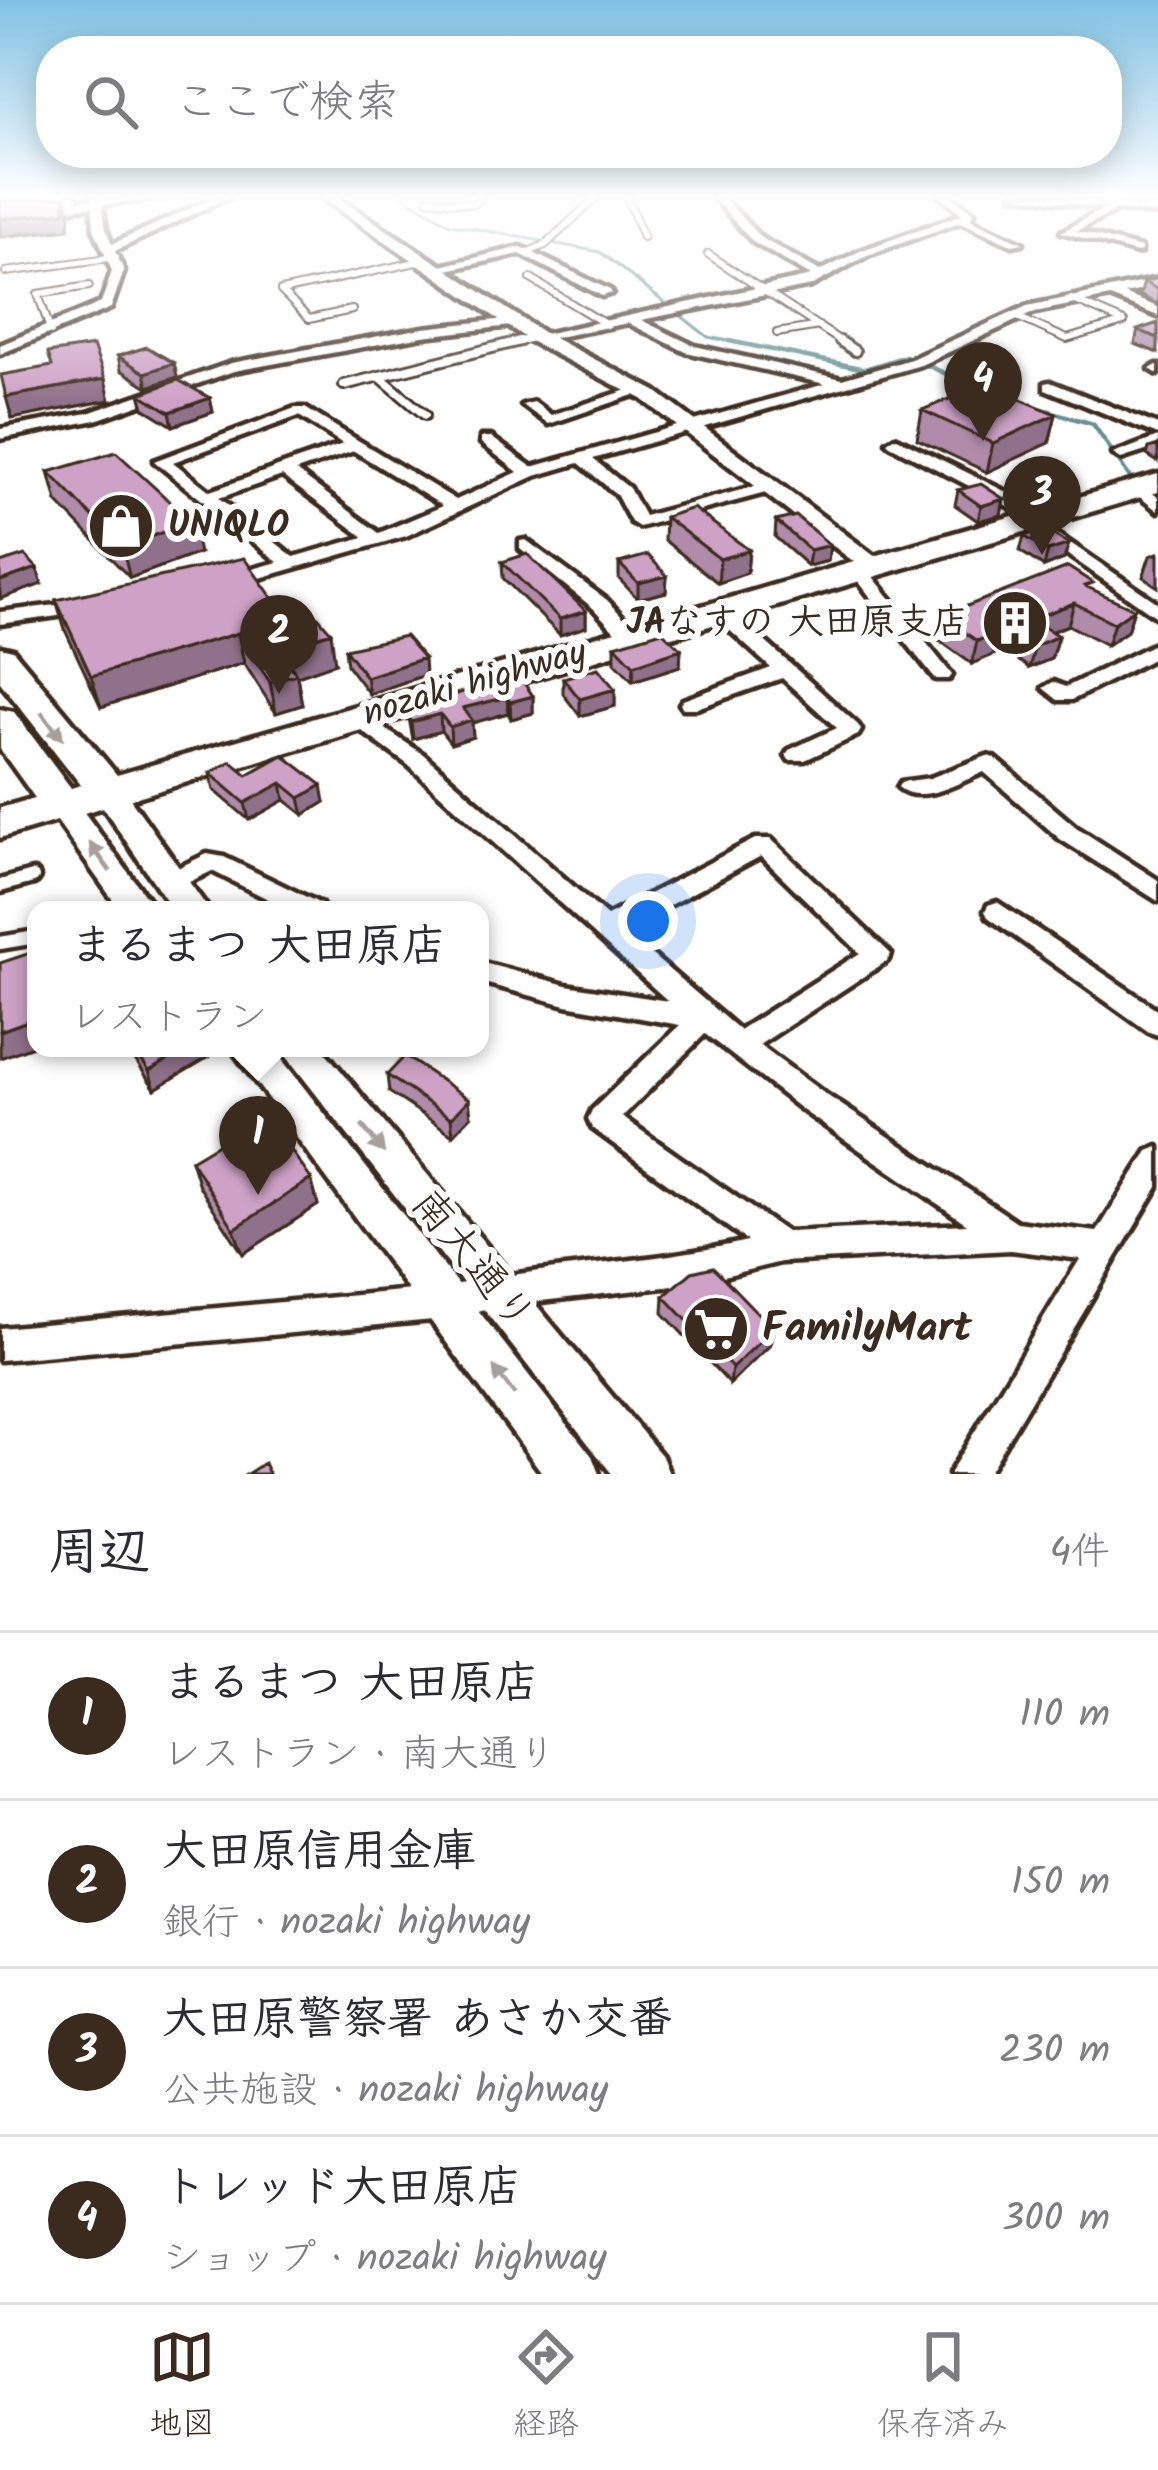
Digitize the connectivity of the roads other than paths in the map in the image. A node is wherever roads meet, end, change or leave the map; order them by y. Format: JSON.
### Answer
{"nodes":[{"id":1,"x":50,"y":264,"type":"edge"},
{"id":2,"x":114,"y":264,"type":"edge"},
{"id":3,"x":432,"y":264,"type":"joint"},
{"id":4,"x":548,"y":264,"type":"edge"},
{"id":5,"x":722,"y":264,"type":"edge"},
{"id":6,"x":798,"y":264,"type":"edge"},
{"id":7,"x":842,"y":264,"type":"edge"},
{"id":8,"x":6,"y":272,"type":"dead end"},
{"id":9,"x":818,"y":275,"type":"junction"},
{"id":10,"x":531,"y":278,"type":"dead end"},
{"id":11,"x":1158,"y":284,"type":"edge"},
{"id":12,"x":89,"y":286,"type":"dead end"},
{"id":13,"x":606,"y":292,"type":"dead end"},
{"id":14,"x":1109,"y":292,"type":"junction"},
{"id":15,"x":767,"y":294,"type":"junction"},
{"id":16,"x":1072,"y":298,"type":"junction"},
{"id":17,"x":352,"y":310,"type":"dead end"},
{"id":18,"x":1158,"y":313,"type":"edge"},
{"id":19,"x":1015,"y":316,"type":"junction"},
{"id":20,"x":632,"y":321,"type":"junction"},
{"id":21,"x":515,"y":322,"type":"junction"},
{"id":22,"x":608,"y":325,"type":"junction"},
{"id":23,"x":819,"y":326,"type":"junction"},
{"id":24,"x":51,"y":332,"type":"junction"},
{"id":25,"x":777,"y":332,"type":"dead end"},
{"id":26,"x":537,"y":337,"type":"junction"},
{"id":27,"x":0,"y":350,"type":"edge"},
{"id":28,"x":855,"y":351,"type":"dead end"},
{"id":29,"x":379,"y":376,"type":"junction"},
{"id":30,"x":844,"y":383,"type":"junction"},
{"id":31,"x":344,"y":385,"type":"dead end"},
{"id":32,"x":1051,"y":386,"type":"dead end"},
{"id":33,"x":642,"y":391,"type":"junction"},
{"id":34,"x":529,"y":405,"type":"dead end"},
{"id":35,"x":425,"y":415,"type":"dead end"},
{"id":36,"x":686,"y":424,"type":"junction"},
{"id":37,"x":1158,"y":430,"type":"edge"},
{"id":38,"x":0,"y":434,"type":"edge"},
{"id":39,"x":486,"y":440,"type":"dead end"},
{"id":40,"x":895,"y":442,"type":"dead end"},
{"id":41,"x":1158,"y":442,"type":"edge"},
{"id":42,"x":355,"y":445,"type":"junction"},
{"id":43,"x":1121,"y":454,"type":"dead end"},
{"id":44,"x":583,"y":458,"type":"junction"},
{"id":45,"x":284,"y":470,"type":"junction"},
{"id":46,"x":529,"y":473,"type":"junction"},
{"id":47,"x":771,"y":487,"type":"junction"},
{"id":48,"x":1152,"y":493,"type":"edge"},
{"id":49,"x":208,"y":497,"type":"junction"},
{"id":50,"x":457,"y":508,"type":"junction"},
{"id":51,"x":1036,"y":519,"type":"junction"},
{"id":52,"x":377,"y":539,"type":"junction"},
{"id":53,"x":526,"y":544,"type":"dead end"},
{"id":54,"x":292,"y":564,"type":"junction"},
{"id":55,"x":868,"y":570,"type":"junction"},
{"id":56,"x":200,"y":588,"type":"edge"},
{"id":57,"x":110,"y":604,"type":"edge"},
{"id":58,"x":722,"y":612,"type":"junction"},
{"id":59,"x":1158,"y":612,"type":"edge"},
{"id":60,"x":0,"y":618,"type":"edge"},
{"id":61,"x":632,"y":638,"type":"junction"},
{"id":62,"x":1158,"y":648,"type":"edge"},
{"id":63,"x":0,"y":658,"type":"edge"},
{"id":64,"x":785,"y":670,"type":"junction"},
{"id":65,"x":942,"y":675,"type":"dead end"},
{"id":66,"x":1052,"y":688,"type":"dead end"},
{"id":67,"x":690,"y":704,"type":"dead end"},
{"id":68,"x":358,"y":718,"type":"junction"},
{"id":69,"x":0,"y":721,"type":"edge"},
{"id":70,"x":797,"y":755,"type":"dead end"},
{"id":71,"x":908,"y":787,"type":"dead end"},
{"id":72,"x":108,"y":791,"type":"junction"},
{"id":73,"x":61,"y":804,"type":"junction"},
{"id":74,"x":0,"y":823,"type":"edge"},
{"id":75,"x":34,"y":877,"type":"dead end"},
{"id":76,"x":171,"y":881,"type":"junction"},
{"id":77,"x":0,"y":886,"type":"edge"},
{"id":78,"x":1158,"y":892,"type":"edge"},
{"id":79,"x":132,"y":901,"type":"edge"},
{"id":80,"x":185,"y":901,"type":"edge"},
{"id":81,"x":294,"y":901,"type":"edge"},
{"id":82,"x":997,"y":911,"type":"dead end"},
{"id":83,"x":608,"y":927,"type":"junction"},
{"id":84,"x":489,"y":974,"type":"edge"},
{"id":85,"x":704,"y":1018,"type":"junction"},
{"id":86,"x":1158,"y":1024,"type":"edge"},
{"id":87,"x":738,"y":1045,"type":"junction"},
{"id":88,"x":257,"y":1057,"type":"edge"},
{"id":89,"x":306,"y":1057,"type":"edge"},
{"id":90,"x":1158,"y":1160,"type":"edge"},
{"id":91,"x":1011,"y":1236,"type":"junction"},
{"id":92,"x":781,"y":1247,"type":"junction"},
{"id":93,"x":1107,"y":1248,"type":"junction"},
{"id":94,"x":497,"y":1291,"type":"junction"},
{"id":95,"x":444,"y":1303,"type":"junction"},
{"id":96,"x":0,"y":1344,"type":"edge"},
{"id":97,"x":574,"y":1474,"type":"edge"},
{"id":98,"x":644,"y":1474,"type":"edge"},
{"id":99,"x":967,"y":1474,"type":"edge"}],
"edges":[{"from":1,"to":8,"type":"lane"},
{"from":2,"to":24,"type":"street"},
{"from":3,"to":17,"type":"lane"},
{"from":3,"to":21,"type":"street"},
{"from":4,"to":13,"type":"street"},
{"from":5,"to":15,"type":"lane"},
{"from":6,"to":9,"type":"street"},
{"from":7,"to":9,"type":"street"},
{"from":9,"to":15,"type":"street"},
{"from":10,"to":22,"type":"lane"},
{"from":11,"to":14,"type":"street"},
{"from":12,"to":24,"type":"lane"},
{"from":14,"to":16,"type":"street"},
{"from":14,"to":18,"type":"street"},
{"from":15,"to":20,"type":"street"},
{"from":15,"to":23,"type":"lane"},
{"from":16,"to":19,"type":"street"},
{"from":16,"to":19,"type":"lane"},
{"from":19,"to":30,"type":"street"},
{"from":20,"to":22,"type":"street"},
{"from":20,"to":30,"type":"street"},
{"from":21,"to":26,"type":"street"},
{"from":21,"to":38,"type":"street"},
{"from":22,"to":26,"type":"street"},
{"from":23,"to":25,"type":"lane"},
{"from":23,"to":28,"type":"lane"},
{"from":24,"to":27,"type":"street"},
{"from":26,"to":29,"type":"lane"},
{"from":26,"to":33,"type":"street"},
{"from":29,"to":31,"type":"lane"},
{"from":29,"to":35,"type":"lane"},
{"from":30,"to":36,"type":"street"},
{"from":32,"to":37,"type":"street"},
{"from":33,"to":34,"type":"street"},
{"from":33,"to":36,"type":"street"},
{"from":36,"to":44,"type":"street"},
{"from":36,"to":47,"type":"street"},
{"from":39,"to":46,"type":"street"},
{"from":40,"to":51,"type":"street"},
{"from":41,"to":43,"type":"street"},
{"from":42,"to":45,"type":"street"},
{"from":42,"to":49,"type":"street"},
{"from":42,"to":50,"type":"street"},
{"from":44,"to":46,"type":"street"},
{"from":44,"to":47,"type":"street"},
{"from":45,"to":49,"type":"street"},
{"from":45,"to":52,"type":"street"},
{"from":46,"to":50,"type":"street"},
{"from":47,"to":55,"type":"street"},
{"from":48,"to":51,"type":"highway","name":"nozaki highway"},
{"from":49,"to":54,"type":"street"},
{"from":50,"to":52,"type":"street"},
{"from":51,"to":55,"type":"highway","name":"nozaki highway"},
{"from":51,"to":59,"type":"street"},
{"from":52,"to":54,"type":"street"},
{"from":53,"to":61,"type":"street"},
{"from":54,"to":56,"type":"street"},
{"from":55,"to":58,"type":"highway","name":"nozaki highway"},
{"from":55,"to":65,"type":"street"},
{"from":57,"to":60,"type":"street"},
{"from":58,"to":61,"type":"highway","name":"nozaki highway"},
{"from":58,"to":64,"type":"street"},
{"from":61,"to":68,"type":"highway","name":"nozaki highway"},
{"from":62,"to":66,"type":"street"},
{"from":63,"to":72,"type":"highway","one_way":true},
{"from":64,"to":67,"type":"street"},
{"from":64,"to":70,"type":"street"},
{"from":68,"to":72,"type":"highway","name":"nozaki highway"},
{"from":68,"to":83,"type":"street"},
{"from":69,"to":73,"type":"highway"},
{"from":71,"to":78,"type":"street"},
{"from":72,"to":73,"type":"highway","name":"nozaki highway"},
{"from":72,"to":76,"type":"street"},
{"from":73,"to":74,"type":"highway","name":"nozaki highway"},
{"from":79,"to":73,"type":"street","one_way":true},
{"from":75,"to":77,"type":"lane"},
{"from":76,"to":80,"type":"street"},
{"from":76,"to":81,"type":"street"},
{"from":82,"to":86,"type":"street"},
{"from":83,"to":85,"type":"street"},
{"from":83,"to":87,"type":"street"},
{"from":84,"to":85,"type":"street"},
{"from":85,"to":87,"type":"street"},
{"from":85,"to":92,"type":"street"},
{"from":87,"to":91,"type":"street"},
{"from":88,"to":95,"type":"street","name":"南大通り"},
{"from":89,"to":94,"type":"street","name":"南大通り","one_way":true},
{"from":90,"to":93,"type":"street"},
{"from":91,"to":92,"type":"street"},
{"from":91,"to":93,"type":"street"},
{"from":92,"to":94,"type":"street"},
{"from":93,"to":99,"type":"street"},
{"from":94,"to":95,"type":"street"},
{"from":94,"to":98,"type":"street","name":"南大通り"},
{"from":95,"to":96,"type":"street"},
{"from":97,"to":95,"type":"street","name":"南大通り","one_way":true}]}
